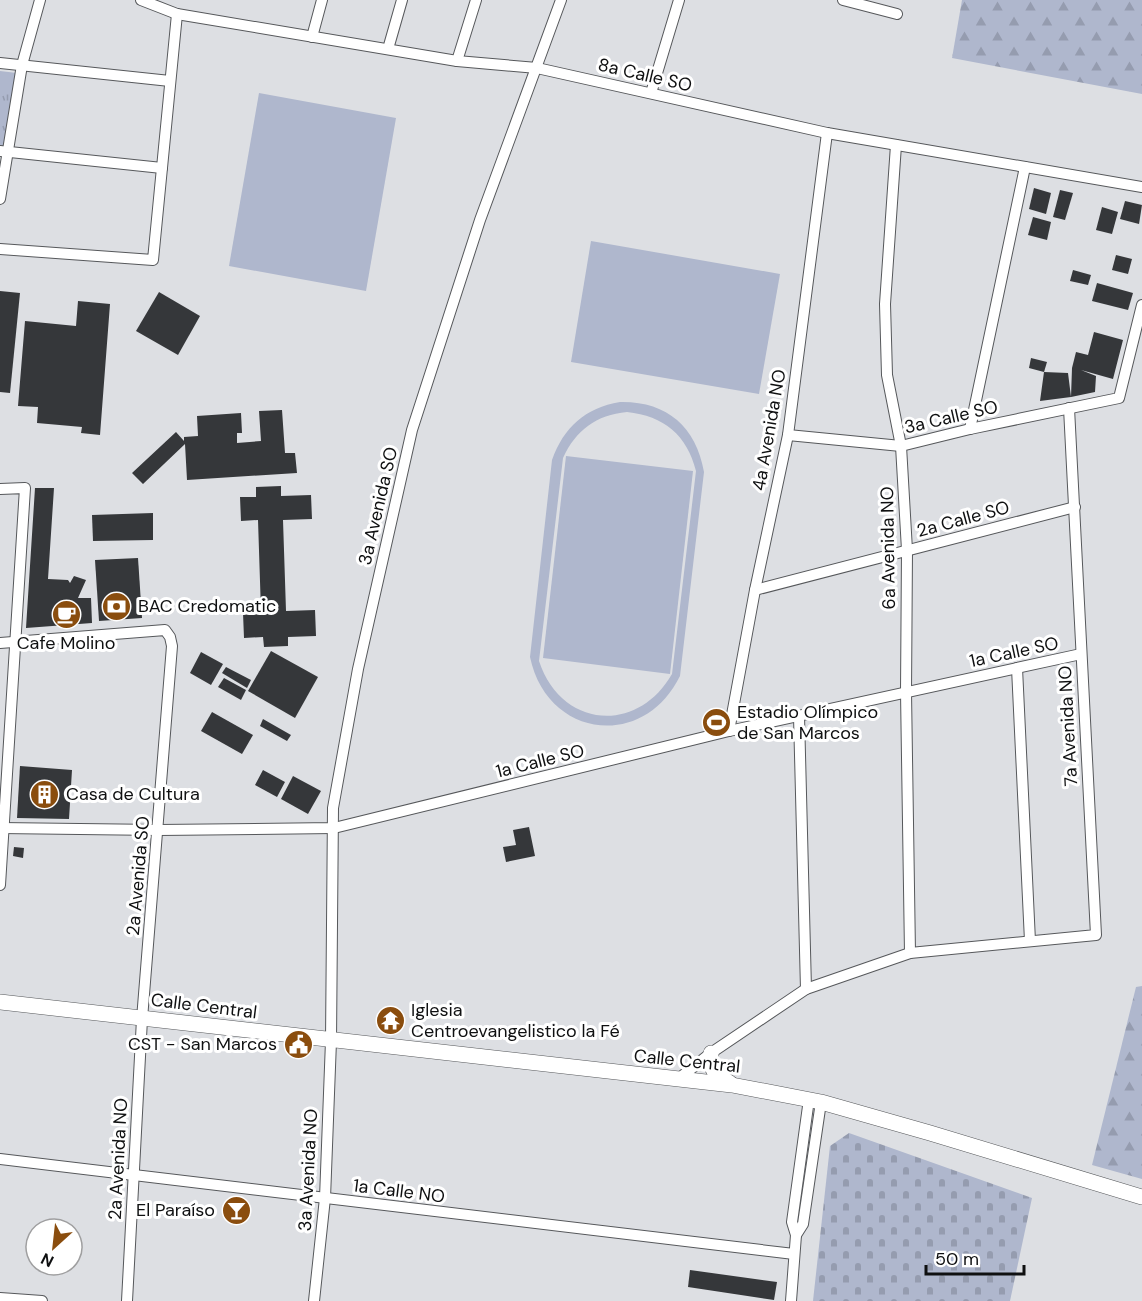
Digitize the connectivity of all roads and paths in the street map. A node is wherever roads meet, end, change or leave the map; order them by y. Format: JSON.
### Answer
{"nodes":[{"id":1,"x":40,"y":0,"type":"edge"},
{"id":2,"x":141,"y":0,"type":"edge"},
{"id":3,"x":322,"y":0,"type":"edge"},
{"id":4,"x":402,"y":0,"type":"edge"},
{"id":5,"x":476,"y":0,"type":"edge"},
{"id":6,"x":561,"y":0,"type":"edge"},
{"id":7,"x":679,"y":0,"type":"edge"},
{"id":8,"x":843,"y":0,"type":"edge"},
{"id":9,"x":177,"y":14,"type":"junction"},
{"id":10,"x":897,"y":14,"type":"dead end"},
{"id":11,"x":312,"y":37,"type":"junction"},
{"id":12,"x":388,"y":49,"type":"junction"},
{"id":13,"x":457,"y":61,"type":"junction"},
{"id":14,"x":0,"y":63,"type":"edge"},
{"id":15,"x":22,"y":65,"type":"junction"},
{"id":16,"x":537,"y":68,"type":"junction"},
{"id":17,"x":170,"y":81,"type":"junction"},
{"id":18,"x":651,"y":93,"type":"junction"},
{"id":19,"x":827,"y":133,"type":"junction"},
{"id":20,"x":896,"y":145,"type":"junction"},
{"id":21,"x":4,"y":152,"type":"edge"},
{"id":22,"x":1025,"y":167,"type":"junction"},
{"id":23,"x":162,"y":168,"type":"junction"},
{"id":24,"x":1142,"y":187,"type":"edge"},
{"id":25,"x":0,"y":200,"type":"edge"},
{"id":26,"x":0,"y":249,"type":"edge"},
{"id":27,"x":1142,"y":305,"type":"edge"},
{"id":28,"x":1069,"y":408,"type":"junction"},
{"id":29,"x":970,"y":429,"type":"junction"},
{"id":30,"x":788,"y":435,"type":"junction"},
{"id":31,"x":901,"y":446,"type":"junction"},
{"id":32,"x":0,"y":489,"type":"edge"},
{"id":33,"x":1075,"y":507,"type":"junction"},
{"id":34,"x":907,"y":550,"type":"junction"},
{"id":35,"x":755,"y":590,"type":"junction"},
{"id":36,"x":0,"y":642,"type":"edge"},
{"id":37,"x":15,"y":642,"type":"junction"},
{"id":38,"x":1081,"y":654,"type":"junction"},
{"id":39,"x":1017,"y":668,"type":"junction"},
{"id":40,"x":906,"y":692,"type":"junction"},
{"id":41,"x":799,"y":716,"type":"junction"},
{"id":42,"x":729,"y":731,"type":"junction"},
{"id":43,"x":2,"y":828,"type":"edge"},
{"id":44,"x":334,"y":828,"type":"junction"},
{"id":45,"x":159,"y":830,"type":"junction"},
{"id":46,"x":0,"y":885,"type":"edge"},
{"id":47,"x":1030,"y":940,"type":"junction"},
{"id":48,"x":910,"y":953,"type":"junction"},
{"id":49,"x":806,"y":989,"type":"junction"},
{"id":50,"x":0,"y":1002,"type":"edge"},
{"id":51,"x":142,"y":1019,"type":"junction"},
{"id":52,"x":331,"y":1041,"type":"junction"},
{"id":53,"x":711,"y":1053,"type":"junction"},
{"id":54,"x":677,"y":1080,"type":"junction"},
{"id":55,"x":732,"y":1085,"type":"junction"},
{"id":56,"x":815,"y":1100,"type":"junction"},
{"id":57,"x":0,"y":1159,"type":"edge"},
{"id":58,"x":134,"y":1176,"type":"junction"},
{"id":59,"x":1142,"y":1197,"type":"edge"},
{"id":60,"x":325,"y":1198,"type":"junction"},
{"id":61,"x":795,"y":1254,"type":"junction"},
{"id":62,"x":0,"y":1298,"type":"edge"},
{"id":63,"x":42,"y":1301,"type":"edge"},
{"id":64,"x":127,"y":1301,"type":"edge"},
{"id":65,"x":314,"y":1301,"type":"edge"},
{"id":66,"x":790,"y":1301,"type":"edge"}],
"edges":[{"from":1,"to":15,"type":"street"},
{"from":2,"to":9,"type":"street","name":"8a Calle SO"},
{"from":3,"to":11,"type":"street"},
{"from":4,"to":12,"type":"street"},
{"from":5,"to":13,"type":"street"},
{"from":6,"to":16,"type":"street","name":"3a Avenida SO"},
{"from":7,"to":18,"type":"street"},
{"from":8,"to":10,"type":"street"},
{"from":9,"to":11,"type":"street","name":"8a Calle SO"},
{"from":9,"to":17,"type":"street"},
{"from":11,"to":12,"type":"street","name":"8a Calle SO"},
{"from":12,"to":13,"type":"street","name":"8a Calle SO"},
{"from":13,"to":16,"type":"street","name":"8a Calle SO"},
{"from":14,"to":15,"type":"street"},
{"from":15,"to":17,"type":"street"},
{"from":15,"to":21,"type":"street"},
{"from":16,"to":18,"type":"street","name":"8a Calle SO"},
{"from":16,"to":44,"type":"street","name":"3a Avenida SO"},
{"from":17,"to":23,"type":"street"},
{"from":18,"to":19,"type":"street","name":"8a Calle SO"},
{"from":19,"to":20,"type":"street","name":"8a Calle SO"},
{"from":19,"to":30,"type":"street","name":"4a Avenida NO"},
{"from":20,"to":22,"type":"street","name":"8a Calle SO"},
{"from":20,"to":31,"type":"street","name":"6a Avenida NO"},
{"from":21,"to":23,"type":"street"},
{"from":21,"to":25,"type":"street"},
{"from":22,"to":24,"type":"street","name":"8a Calle SO"},
{"from":22,"to":29,"type":"street"},
{"from":23,"to":26,"type":"street"},
{"from":27,"to":28,"type":"street","name":"3a Calle SO"},
{"from":28,"to":29,"type":"street","name":"3a Calle SO"},
{"from":28,"to":33,"type":"street","name":"7a Avenida NO"},
{"from":29,"to":31,"type":"street","name":"3a Calle SO"},
{"from":30,"to":31,"type":"street","name":"3a Calle SO"},
{"from":30,"to":35,"type":"street","name":"4a Avenida NO"},
{"from":31,"to":34,"type":"street","name":"6a Avenida NO"},
{"from":32,"to":37,"type":"street"},
{"from":33,"to":34,"type":"street","name":"2a Calle SO"},
{"from":33,"to":38,"type":"street","name":"7a Avenida NO"},
{"from":34,"to":35,"type":"street","name":"2a Calle SO"},
{"from":34,"to":40,"type":"street","name":"6a Avenida NO"},
{"from":35,"to":42,"type":"street","name":"4a Avenida NO"},
{"from":36,"to":37,"type":"street"},
{"from":37,"to":43,"type":"street"},
{"from":37,"to":45,"type":"street","name":"2a Avenida SO"},
{"from":38,"to":39,"type":"street","name":"1a Calle SO"},
{"from":38,"to":47,"type":"street","name":"7a Avenida NO"},
{"from":39,"to":40,"type":"street","name":"1a Calle SO"},
{"from":39,"to":47,"type":"street"},
{"from":40,"to":41,"type":"street","name":"1a Calle SO"},
{"from":40,"to":48,"type":"street","name":"6a Avenida NO"},
{"from":41,"to":42,"type":"street","name":"1a Calle SO"},
{"from":41,"to":49,"type":"street"},
{"from":42,"to":44,"type":"street","name":"1a Calle SO"},
{"from":43,"to":45,"type":"street","name":"1a Calle SO"},
{"from":43,"to":46,"type":"street"},
{"from":44,"to":45,"type":"street","name":"1a Calle SO"},
{"from":44,"to":52,"type":"street","name":"3a Avenida SO"},
{"from":45,"to":51,"type":"street","name":"2a Avenida SO"},
{"from":47,"to":48,"type":"street"},
{"from":48,"to":49,"type":"street"},
{"from":49,"to":53,"type":"street"},
{"from":50,"to":51,"type":"main road","name":"Calle Central"},
{"from":51,"to":52,"type":"main road","name":"Calle Central"},
{"from":51,"to":58,"type":"street","name":"2a Avenida NO"},
{"from":52,"to":54,"type":"main road","name":"Calle Central"},
{"from":52,"to":60,"type":"street","name":"3a Avenida NO"},
{"from":53,"to":54,"type":"street"},
{"from":53,"to":55,"type":"main road"},
{"from":54,"to":55,"type":"main road","name":"Calle Central"},
{"from":55,"to":56,"type":"main road","name":"Calle Central"},
{"from":56,"to":59,"type":"main road","name":"Calle Central"},
{"from":56,"to":61,"type":"street"},
{"from":57,"to":58,"type":"street","name":"1a Calle NO"},
{"from":58,"to":60,"type":"street","name":"1a Calle NO"},
{"from":58,"to":64,"type":"street","name":"2a Avenida NO"},
{"from":60,"to":61,"type":"street","name":"1a Calle NO"},
{"from":60,"to":65,"type":"street","name":"3a Avenida NO"},
{"from":61,"to":66,"type":"street"},
{"from":62,"to":63,"type":"street"}]}
